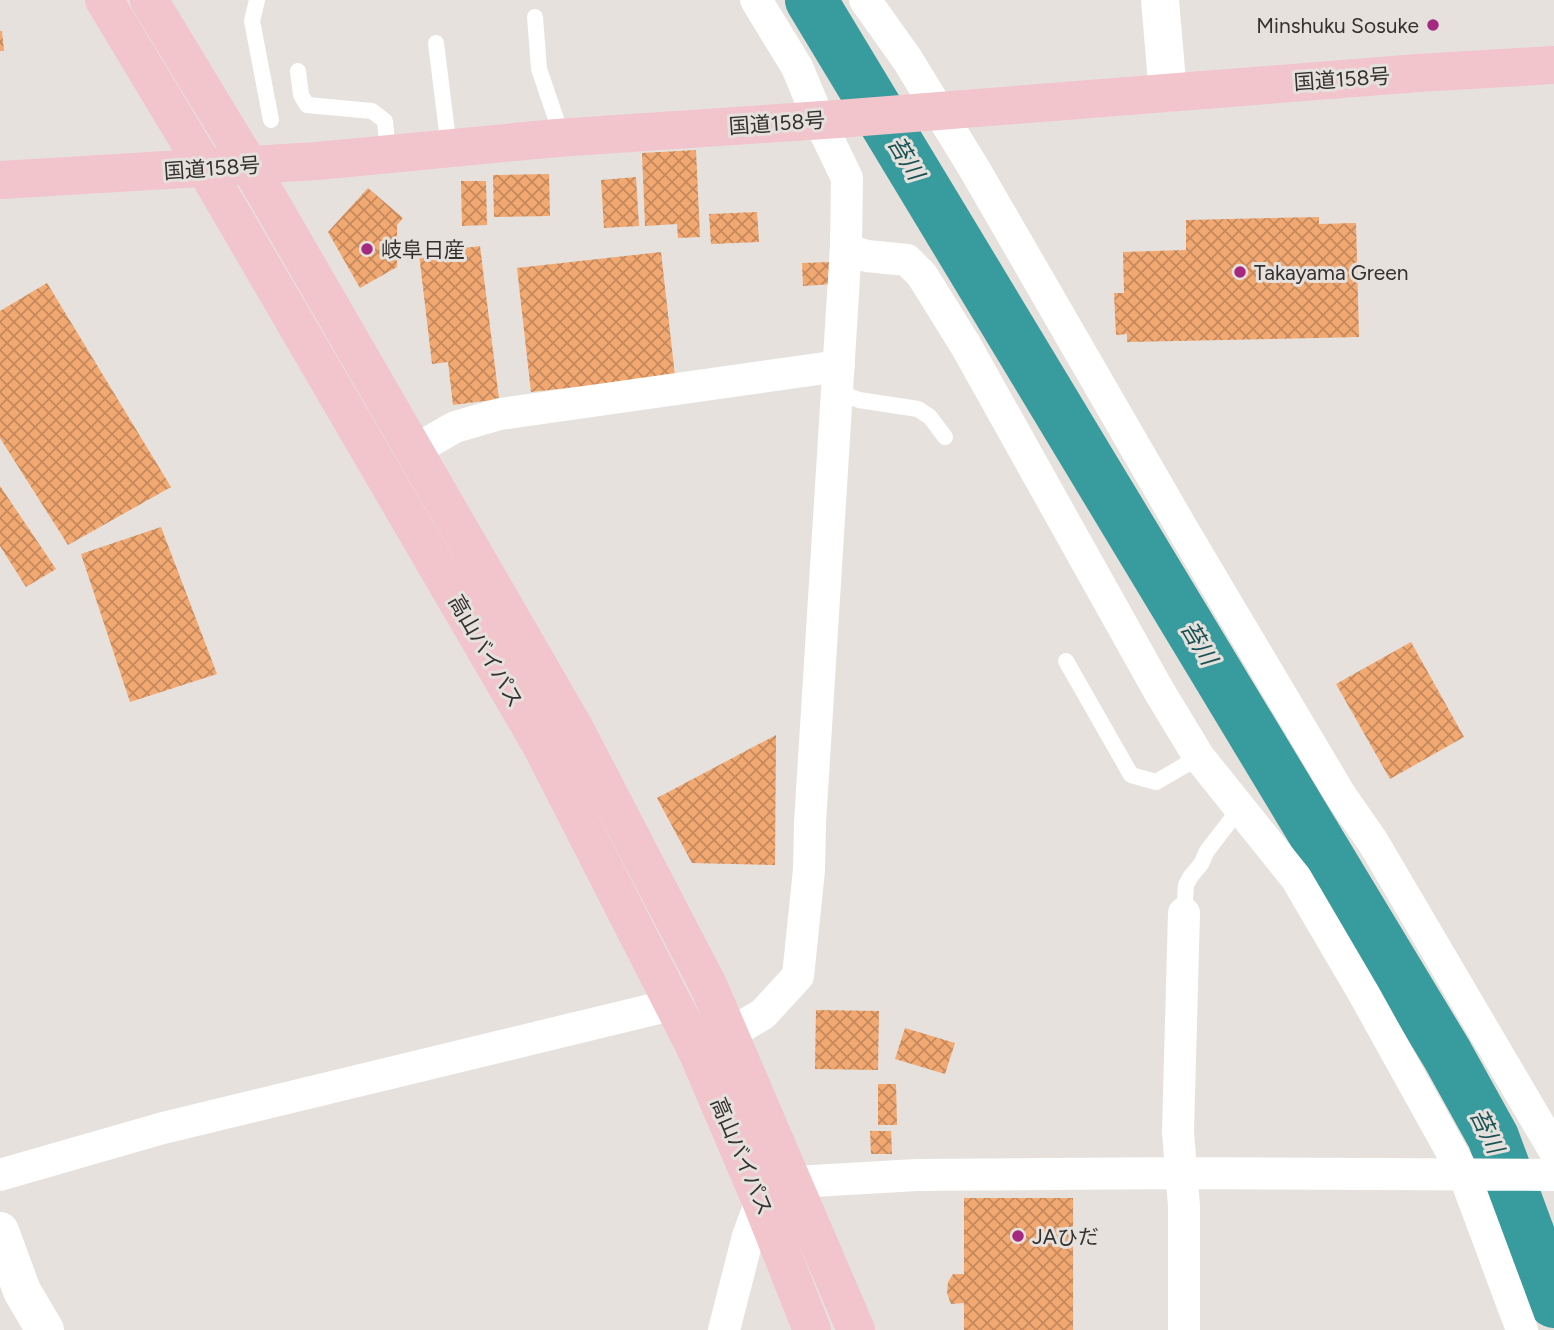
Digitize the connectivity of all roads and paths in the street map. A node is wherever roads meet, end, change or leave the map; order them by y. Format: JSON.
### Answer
{"nodes":[{"id":1,"x":104,"y":0,"type":"edge"},
{"id":2,"x":149,"y":0,"type":"edge"},
{"id":3,"x":257,"y":0,"type":"edge"},
{"id":4,"x":756,"y":0,"type":"edge"},
{"id":5,"x":865,"y":0,"type":"edge"},
{"id":6,"x":1160,"y":0,"type":"edge"},
{"id":7,"x":535,"y":17,"type":"dead end"},
{"id":8,"x":436,"y":43,"type":"dead end"},
{"id":9,"x":1554,"y":65,"type":"edge"},
{"id":10,"x":299,"y":71,"type":"dead end"},
{"id":11,"x":1168,"y":93,"type":"junction"},
{"id":12,"x":929,"y":111,"type":"junction"},
{"id":13,"x":271,"y":120,"type":"dead end"},
{"id":14,"x":828,"y":120,"type":"junction"},
{"id":15,"x":557,"y":138,"type":"junction"},
{"id":16,"x":449,"y":149,"type":"junction"},
{"id":17,"x":388,"y":154,"type":"junction"},
{"id":18,"x":249,"y":165,"type":"junction"},
{"id":19,"x":205,"y":168,"type":"junction"},
{"id":20,"x":0,"y":180,"type":"edge"},
{"id":21,"x":846,"y":247,"type":"junction"},
{"id":22,"x":838,"y":379,"type":"junction"},
{"id":23,"x":945,"y":437,"type":"dead end"},
{"id":24,"x":415,"y":450,"type":"junction"},
{"id":25,"x":1066,"y":661,"type":"dead end"},
{"id":26,"x":1199,"y":757,"type":"junction"},
{"id":27,"x":1240,"y":808,"type":"junction"},
{"id":28,"x":1184,"y":913,"type":"joint"},
{"id":29,"x":675,"y":1004,"type":"junction"},
{"id":30,"x":731,"y":1033,"type":"junction"},
{"id":31,"x":1554,"y":1150,"type":"edge"},
{"id":32,"x":1182,"y":1173,"type":"junction"},
{"id":33,"x":1470,"y":1174,"type":"junction"},
{"id":34,"x":0,"y":1175,"type":"edge"},
{"id":35,"x":1554,"y":1175,"type":"edge"},
{"id":36,"x":795,"y":1182,"type":"junction"},
{"id":37,"x":761,"y":1201,"type":"junction"},
{"id":38,"x":0,"y":1231,"type":"edge"},
{"id":39,"x":45,"y":1330,"type":"edge"},
{"id":40,"x":724,"y":1330,"type":"edge"},
{"id":41,"x":812,"y":1330,"type":"edge"},
{"id":42,"x":856,"y":1330,"type":"edge"},
{"id":43,"x":1184,"y":1330,"type":"edge"},
{"id":44,"x":1522,"y":1330,"type":"edge"}],
"edges":[{"from":1,"to":19,"type":"highway","name":"高山バイパス"},
{"from":2,"to":18,"type":"highway","name":"高山バイパス"},
{"from":3,"to":13,"type":"lane"},
{"from":4,"to":14,"type":"street"},
{"from":5,"to":12,"type":"street"},
{"from":6,"to":11,"type":"street"},
{"from":7,"to":15,"type":"lane"},
{"from":8,"to":16,"type":"lane"},
{"from":9,"to":11,"type":"highway","name":"国道158号"},
{"from":10,"to":17,"type":"lane"},
{"from":11,"to":12,"type":"highway","name":"国道158号"},
{"from":12,"to":14,"type":"highway","name":"国道158号"},
{"from":12,"to":31,"type":"street"},
{"from":14,"to":15,"type":"highway","name":"国道158号"},
{"from":14,"to":21,"type":"street"},
{"from":15,"to":16,"type":"highway","name":"国道158号"},
{"from":16,"to":17,"type":"highway","name":"国道158号"},
{"from":17,"to":18,"type":"highway","name":"国道158号"},
{"from":18,"to":19,"type":"highway","name":"国道158号"},
{"from":18,"to":24,"type":"highway","name":"高山バイパス"},
{"from":19,"to":20,"type":"highway","name":"国道158号"},
{"from":19,"to":29,"type":"highway","name":"高山バイパス"},
{"from":21,"to":22,"type":"street"},
{"from":21,"to":26,"type":"street"},
{"from":22,"to":23,"type":"lane"},
{"from":22,"to":24,"type":"street"},
{"from":22,"to":30,"type":"street"},
{"from":24,"to":30,"type":"highway","name":"高山バイパス"},
{"from":25,"to":26,"type":"lane"},
{"from":26,"to":27,"type":"street"},
{"from":27,"to":28,"type":"lane"},
{"from":27,"to":33,"type":"street"},
{"from":28,"to":32,"type":"street"},
{"from":29,"to":34,"type":"street"},
{"from":29,"to":37,"type":"highway","name":"高山バイパス"},
{"from":30,"to":36,"type":"highway","name":"高山バイパス"},
{"from":32,"to":33,"type":"street"},
{"from":32,"to":36,"type":"street"},
{"from":32,"to":43,"type":"street"},
{"from":33,"to":35,"type":"street"},
{"from":33,"to":44,"type":"street"},
{"from":36,"to":37,"type":"street"},
{"from":36,"to":42,"type":"highway","name":"高山バイパス"},
{"from":37,"to":40,"type":"street"},
{"from":37,"to":41,"type":"highway","name":"高山バイパス"},
{"from":38,"to":39,"type":"street"}]}
